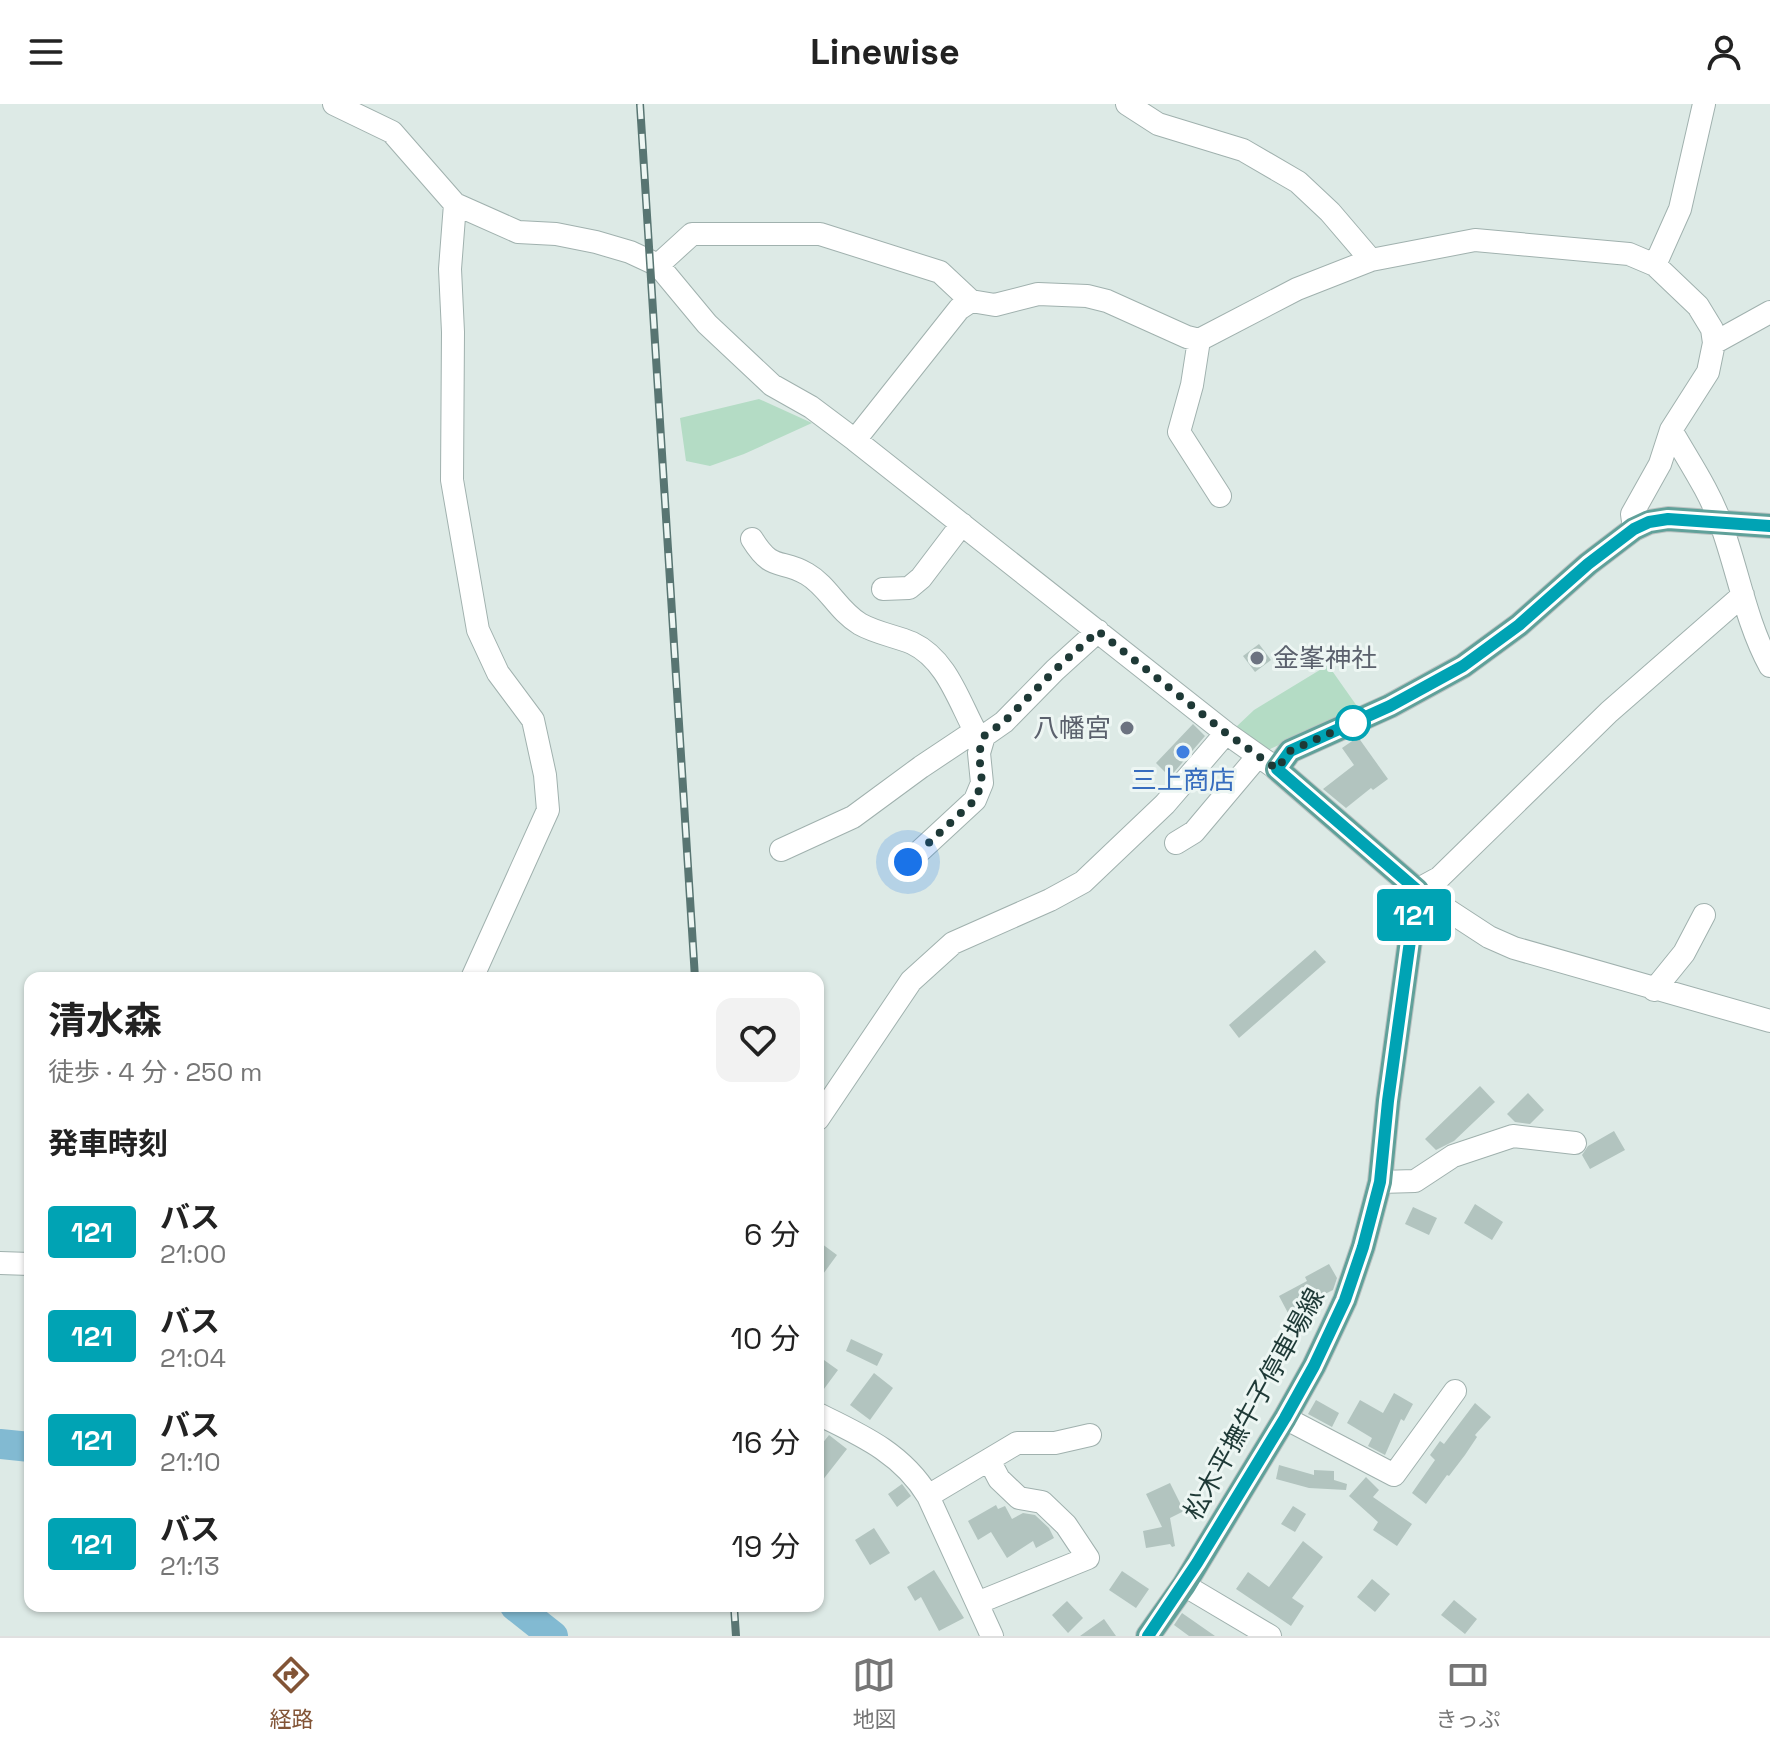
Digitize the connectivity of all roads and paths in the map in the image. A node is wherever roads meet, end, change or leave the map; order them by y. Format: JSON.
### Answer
{"nodes":[{"id":1,"x":334,"y":104,"type":"edge"},
{"id":2,"x":1127,"y":104,"type":"edge"},
{"id":3,"x":1704,"y":104,"type":"edge"},
{"id":4,"x":455,"y":204,"type":"junction"},
{"id":5,"x":1371,"y":260,"type":"junction"},
{"id":6,"x":658,"y":265,"type":"junction"},
{"id":7,"x":1655,"y":265,"type":"junction"},
{"id":8,"x":971,"y":301,"type":"junction"},
{"id":9,"x":1770,"y":312,"type":"edge"},
{"id":10,"x":1199,"y":340,"type":"junction"},
{"id":11,"x":1714,"y":343,"type":"junction"},
{"id":12,"x":1671,"y":430,"type":"junction"},
{"id":13,"x":855,"y":440,"type":"junction"},
{"id":14,"x":1220,"y":496,"type":"dead end"},
{"id":15,"x":1721,"y":521,"type":"junction"},
{"id":16,"x":962,"y":524,"type":"junction"},
{"id":17,"x":1770,"y":526,"type":"edge"},
{"id":18,"x":1634,"y":529,"type":"junction"},
{"id":19,"x":752,"y":539,"type":"dead end"},
{"id":20,"x":883,"y":589,"type":"dead end"},
{"id":21,"x":1743,"y":595,"type":"junction"},
{"id":22,"x":1098,"y":631,"type":"junction"},
{"id":23,"x":1770,"y":666,"type":"edge"},
{"id":24,"x":979,"y":733,"type":"junction"},
{"id":25,"x":1226,"y":733,"type":"junction"},
{"id":26,"x":1268,"y":763,"type":"junction"},
{"id":27,"x":1176,"y":843,"type":"dead end"},
{"id":28,"x":781,"y":850,"type":"dead end"},
{"id":29,"x":908,"y":862,"type":"dead end"},
{"id":30,"x":1417,"y":890,"type":"junction"},
{"id":31,"x":1704,"y":915,"type":"dead end"},
{"id":32,"x":475,"y":972,"type":"edge"},
{"id":33,"x":1654,"y":990,"type":"junction"},
{"id":34,"x":1770,"y":1021,"type":"edge"},
{"id":35,"x":824,"y":1110,"type":"edge"},
{"id":36,"x":1575,"y":1143,"type":"dead end"},
{"id":37,"x":1380,"y":1182,"type":"junction"},
{"id":38,"x":0,"y":1263,"type":"edge"},
{"id":39,"x":24,"y":1264,"type":"edge"},
{"id":40,"x":1455,"y":1391,"type":"dead end"},
{"id":41,"x":824,"y":1417,"type":"edge"},
{"id":42,"x":1285,"y":1418,"type":"junction"},
{"id":43,"x":1090,"y":1435,"type":"dead end"},
{"id":44,"x":989,"y":1460,"type":"junction"},
{"id":45,"x":928,"y":1496,"type":"junction"},
{"id":46,"x":1184,"y":1585,"type":"junction"},
{"id":47,"x":977,"y":1603,"type":"junction"},
{"id":48,"x":992,"y":1636,"type":"edge"},
{"id":49,"x":1148,"y":1636,"type":"edge"},
{"id":50,"x":1270,"y":1636,"type":"edge"}],
"edges":[{"from":1,"to":4,"type":"street"},
{"from":2,"to":5,"type":"street"},
{"from":3,"to":7,"type":"street"},
{"from":4,"to":6,"type":"street"},
{"from":4,"to":32,"type":"street"},
{"from":5,"to":7,"type":"street"},
{"from":5,"to":10,"type":"street"},
{"from":6,"to":8,"type":"street"},
{"from":6,"to":13,"type":"street"},
{"from":7,"to":11,"type":"street"},
{"from":8,"to":10,"type":"street"},
{"from":8,"to":13,"type":"street"},
{"from":9,"to":11,"type":"street"},
{"from":10,"to":14,"type":"street"},
{"from":11,"to":12,"type":"street"},
{"from":12,"to":15,"type":"street"},
{"from":12,"to":18,"type":"street"},
{"from":13,"to":16,"type":"street"},
{"from":15,"to":17,"type":"main road"},
{"from":15,"to":18,"type":"main road"},
{"from":15,"to":21,"type":"street"},
{"from":16,"to":20,"type":"street"},
{"from":16,"to":22,"type":"street"},
{"from":18,"to":26,"type":"main road"},
{"from":19,"to":24,"type":"street"},
{"from":21,"to":23,"type":"street"},
{"from":21,"to":30,"type":"street"},
{"from":22,"to":24,"type":"street"},
{"from":22,"to":25,"type":"street"},
{"from":24,"to":28,"type":"street"},
{"from":24,"to":29,"type":"street"},
{"from":25,"to":26,"type":"street"},
{"from":25,"to":35,"type":"street"},
{"from":26,"to":27,"type":"street"},
{"from":26,"to":30,"type":"main road"},
{"from":30,"to":33,"type":"street"},
{"from":30,"to":37,"type":"main road","name":"松木平撫牛子停車場線"},
{"from":31,"to":33,"type":"street"},
{"from":33,"to":34,"type":"street"},
{"from":36,"to":37,"type":"street"},
{"from":37,"to":42,"type":"main road","name":"松木平撫牛子停車場線"},
{"from":38,"to":39,"type":"street"},
{"from":40,"to":42,"type":"street"},
{"from":41,"to":45,"type":"street"},
{"from":42,"to":46,"type":"main road","name":"松木平撫牛子停車場線"},
{"from":43,"to":44,"type":"street"},
{"from":44,"to":45,"type":"street"},
{"from":44,"to":47,"type":"street"},
{"from":45,"to":47,"type":"street"},
{"from":46,"to":49,"type":"main road","name":"松木平撫牛子停車場線"},
{"from":46,"to":50,"type":"street"},
{"from":47,"to":48,"type":"street"}]}
